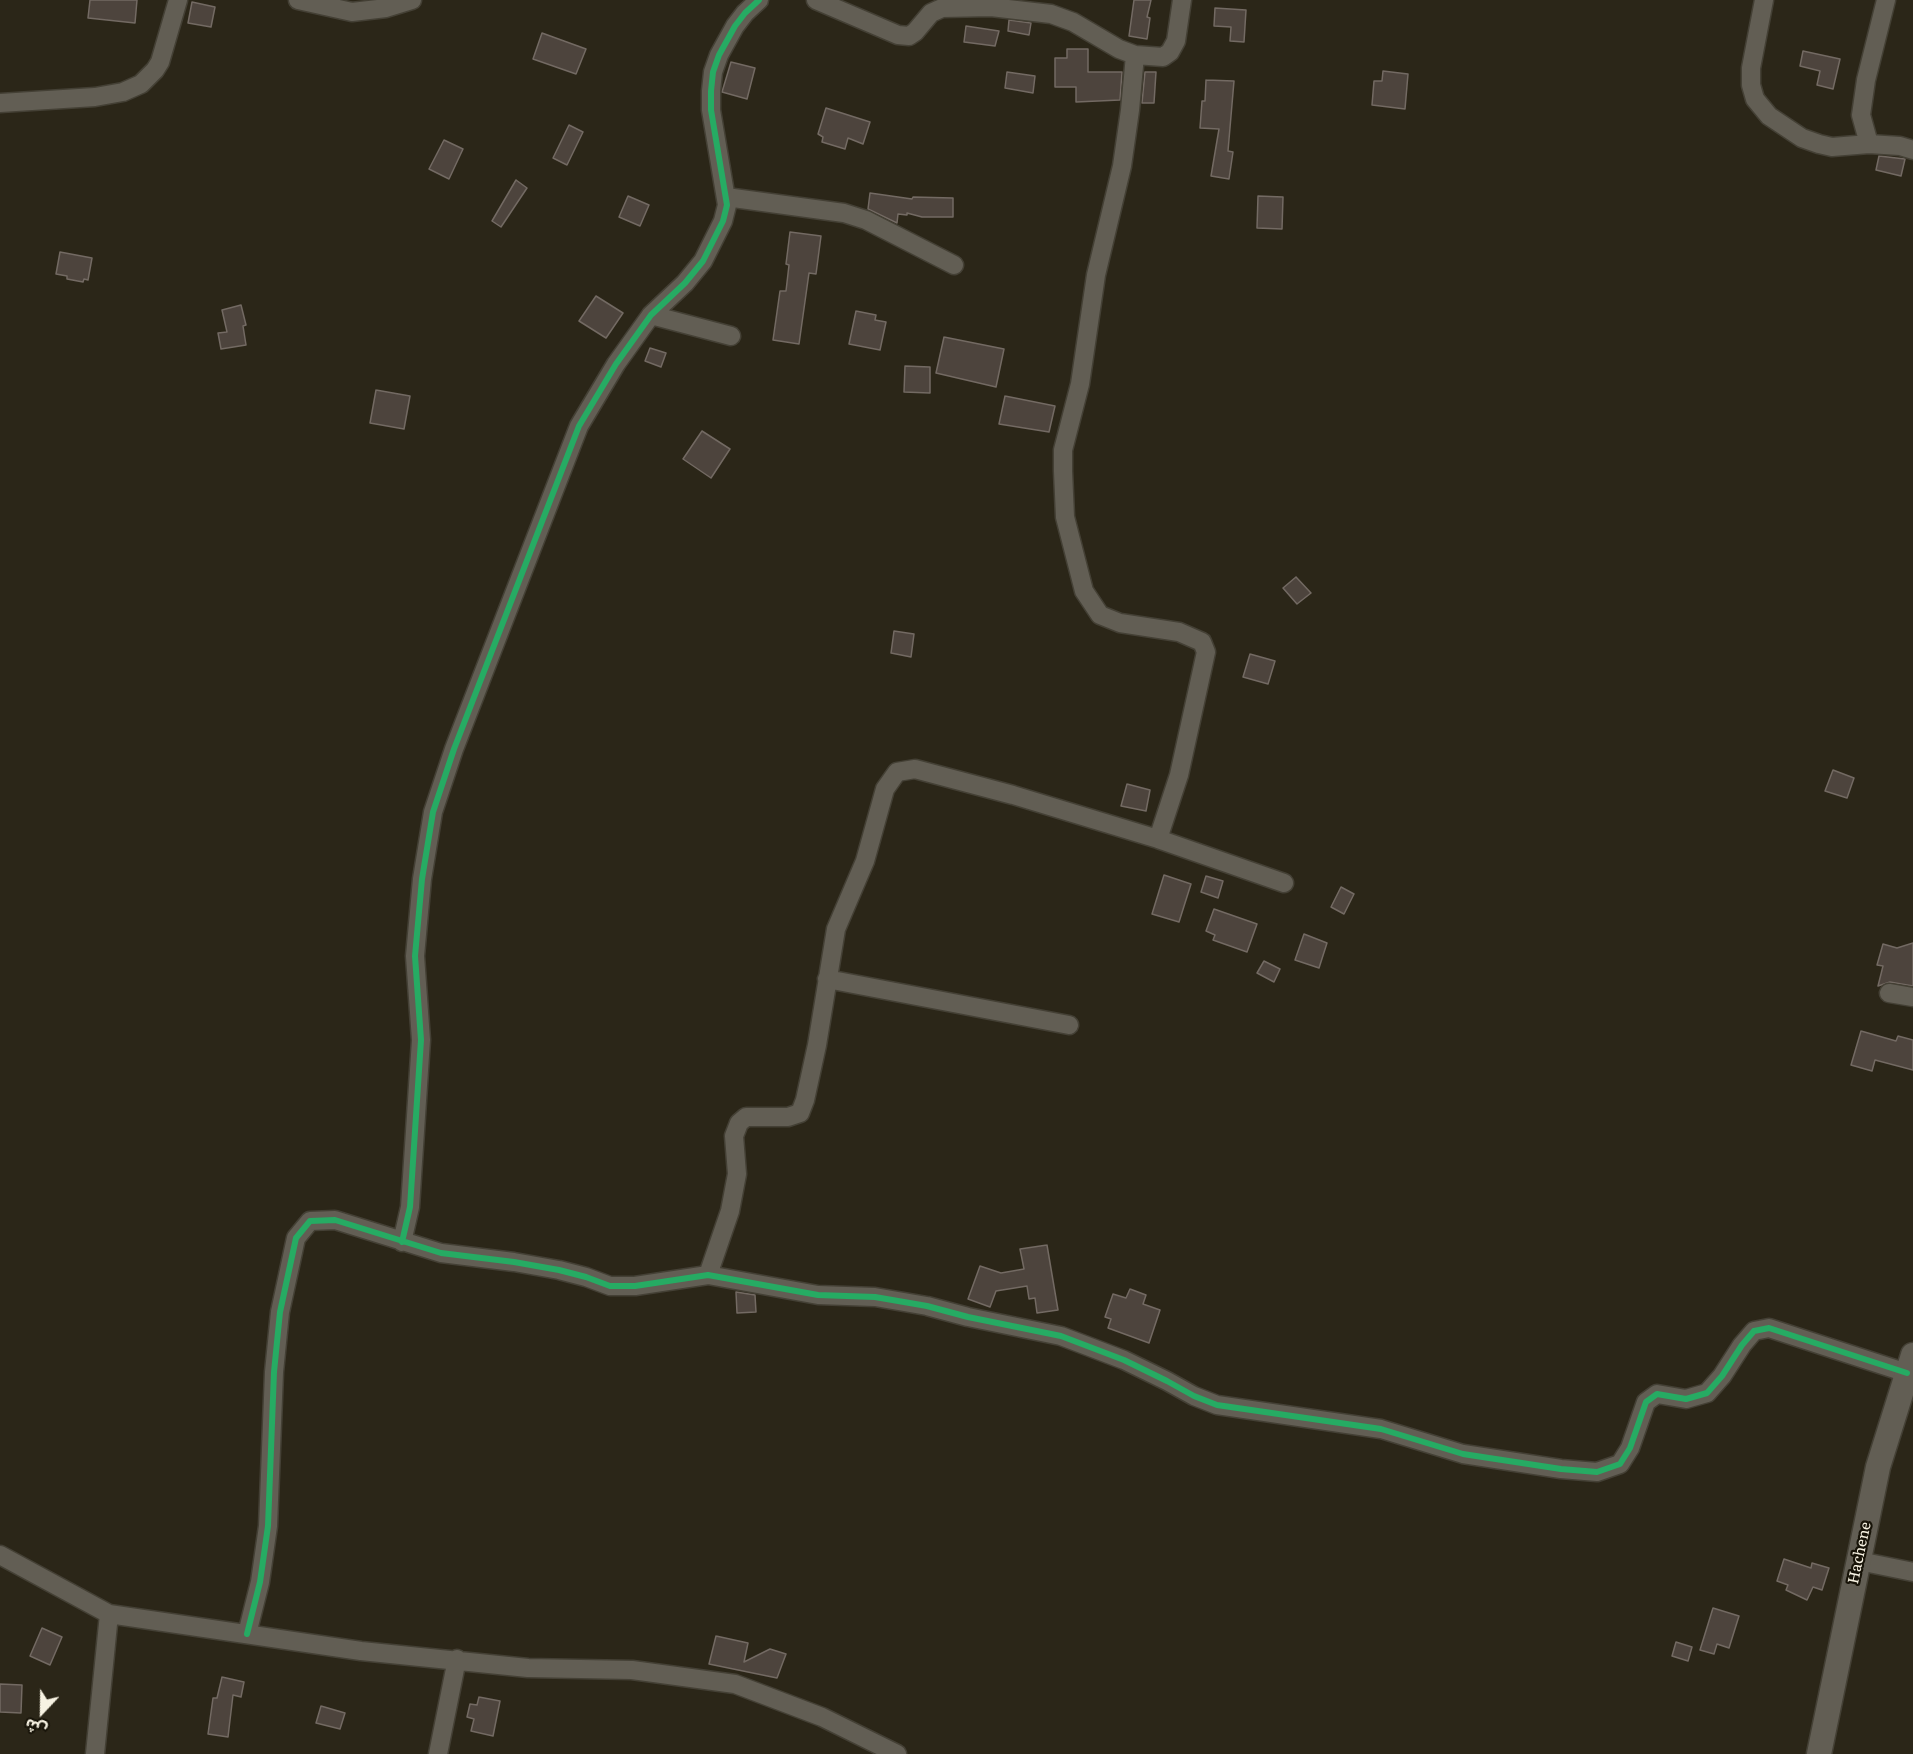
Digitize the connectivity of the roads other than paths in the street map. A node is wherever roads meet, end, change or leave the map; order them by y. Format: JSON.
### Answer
{"nodes":[{"id":1,"x":178,"y":0,"type":"edge"},
{"id":2,"x":298,"y":0,"type":"edge"},
{"id":3,"x":412,"y":0,"type":"edge"},
{"id":4,"x":759,"y":0,"type":"edge"},
{"id":5,"x":816,"y":0,"type":"edge"},
{"id":6,"x":1182,"y":0,"type":"edge"},
{"id":7,"x":1764,"y":0,"type":"edge"},
{"id":8,"x":1886,"y":0,"type":"edge"},
{"id":9,"x":1135,"y":55,"type":"junction"},
{"id":10,"x":0,"y":103,"type":"edge"},
{"id":11,"x":1869,"y":144,"type":"junction"},
{"id":12,"x":1913,"y":150,"type":"edge"},
{"id":13,"x":726,"y":197,"type":"junction"},
{"id":14,"x":954,"y":265,"type":"dead end"},
{"id":15,"x":651,"y":315,"type":"junction"},
{"id":16,"x":731,"y":336,"type":"dead end"},
{"id":17,"x":1158,"y":838,"type":"junction"},
{"id":18,"x":1284,"y":883,"type":"dead end"},
{"id":19,"x":826,"y":979,"type":"junction"},
{"id":20,"x":1888,"y":993,"type":"dead end"},
{"id":21,"x":1913,"y":997,"type":"edge"},
{"id":22,"x":1069,"y":1025,"type":"dead end"},
{"id":23,"x":402,"y":1242,"type":"junction"},
{"id":24,"x":708,"y":1275,"type":"junction"},
{"id":25,"x":1910,"y":1364,"type":"edge"},
{"id":26,"x":0,"y":1555,"type":"edge"},
{"id":27,"x":1859,"y":1561,"type":"junction"},
{"id":28,"x":1913,"y":1572,"type":"edge"},
{"id":29,"x":109,"y":1614,"type":"junction"},
{"id":30,"x":247,"y":1634,"type":"junction"},
{"id":31,"x":457,"y":1659,"type":"junction"},
{"id":32,"x":95,"y":1754,"type":"edge"},
{"id":33,"x":438,"y":1754,"type":"edge"},
{"id":34,"x":897,"y":1754,"type":"edge"},
{"id":35,"x":1819,"y":1754,"type":"edge"}],
"edges":[{"from":1,"to":10,"type":"street"},
{"from":2,"to":3,"type":"street"},
{"from":4,"to":13,"type":"street"},
{"from":5,"to":9,"type":"street"},
{"from":6,"to":9,"type":"street"},
{"from":7,"to":11,"type":"street"},
{"from":8,"to":11,"type":"street"},
{"from":9,"to":17,"type":"street"},
{"from":11,"to":12,"type":"street"},
{"from":13,"to":14,"type":"street"},
{"from":13,"to":15,"type":"street"},
{"from":15,"to":16,"type":"street"},
{"from":15,"to":23,"type":"street"},
{"from":17,"to":18,"type":"street"},
{"from":17,"to":19,"type":"street"},
{"from":19,"to":22,"type":"street"},
{"from":19,"to":24,"type":"street"},
{"from":20,"to":21,"type":"street"},
{"from":23,"to":24,"type":"street"},
{"from":23,"to":30,"type":"street"},
{"from":24,"to":25,"type":"street"},
{"from":25,"to":27,"type":"street","name":"Hachene"},
{"from":26,"to":29,"type":"street"},
{"from":27,"to":28,"type":"street"},
{"from":27,"to":35,"type":"street","name":"Hachene"},
{"from":29,"to":30,"type":"street"},
{"from":29,"to":32,"type":"street"},
{"from":30,"to":31,"type":"street"},
{"from":31,"to":33,"type":"street"},
{"from":31,"to":34,"type":"street"}]}
